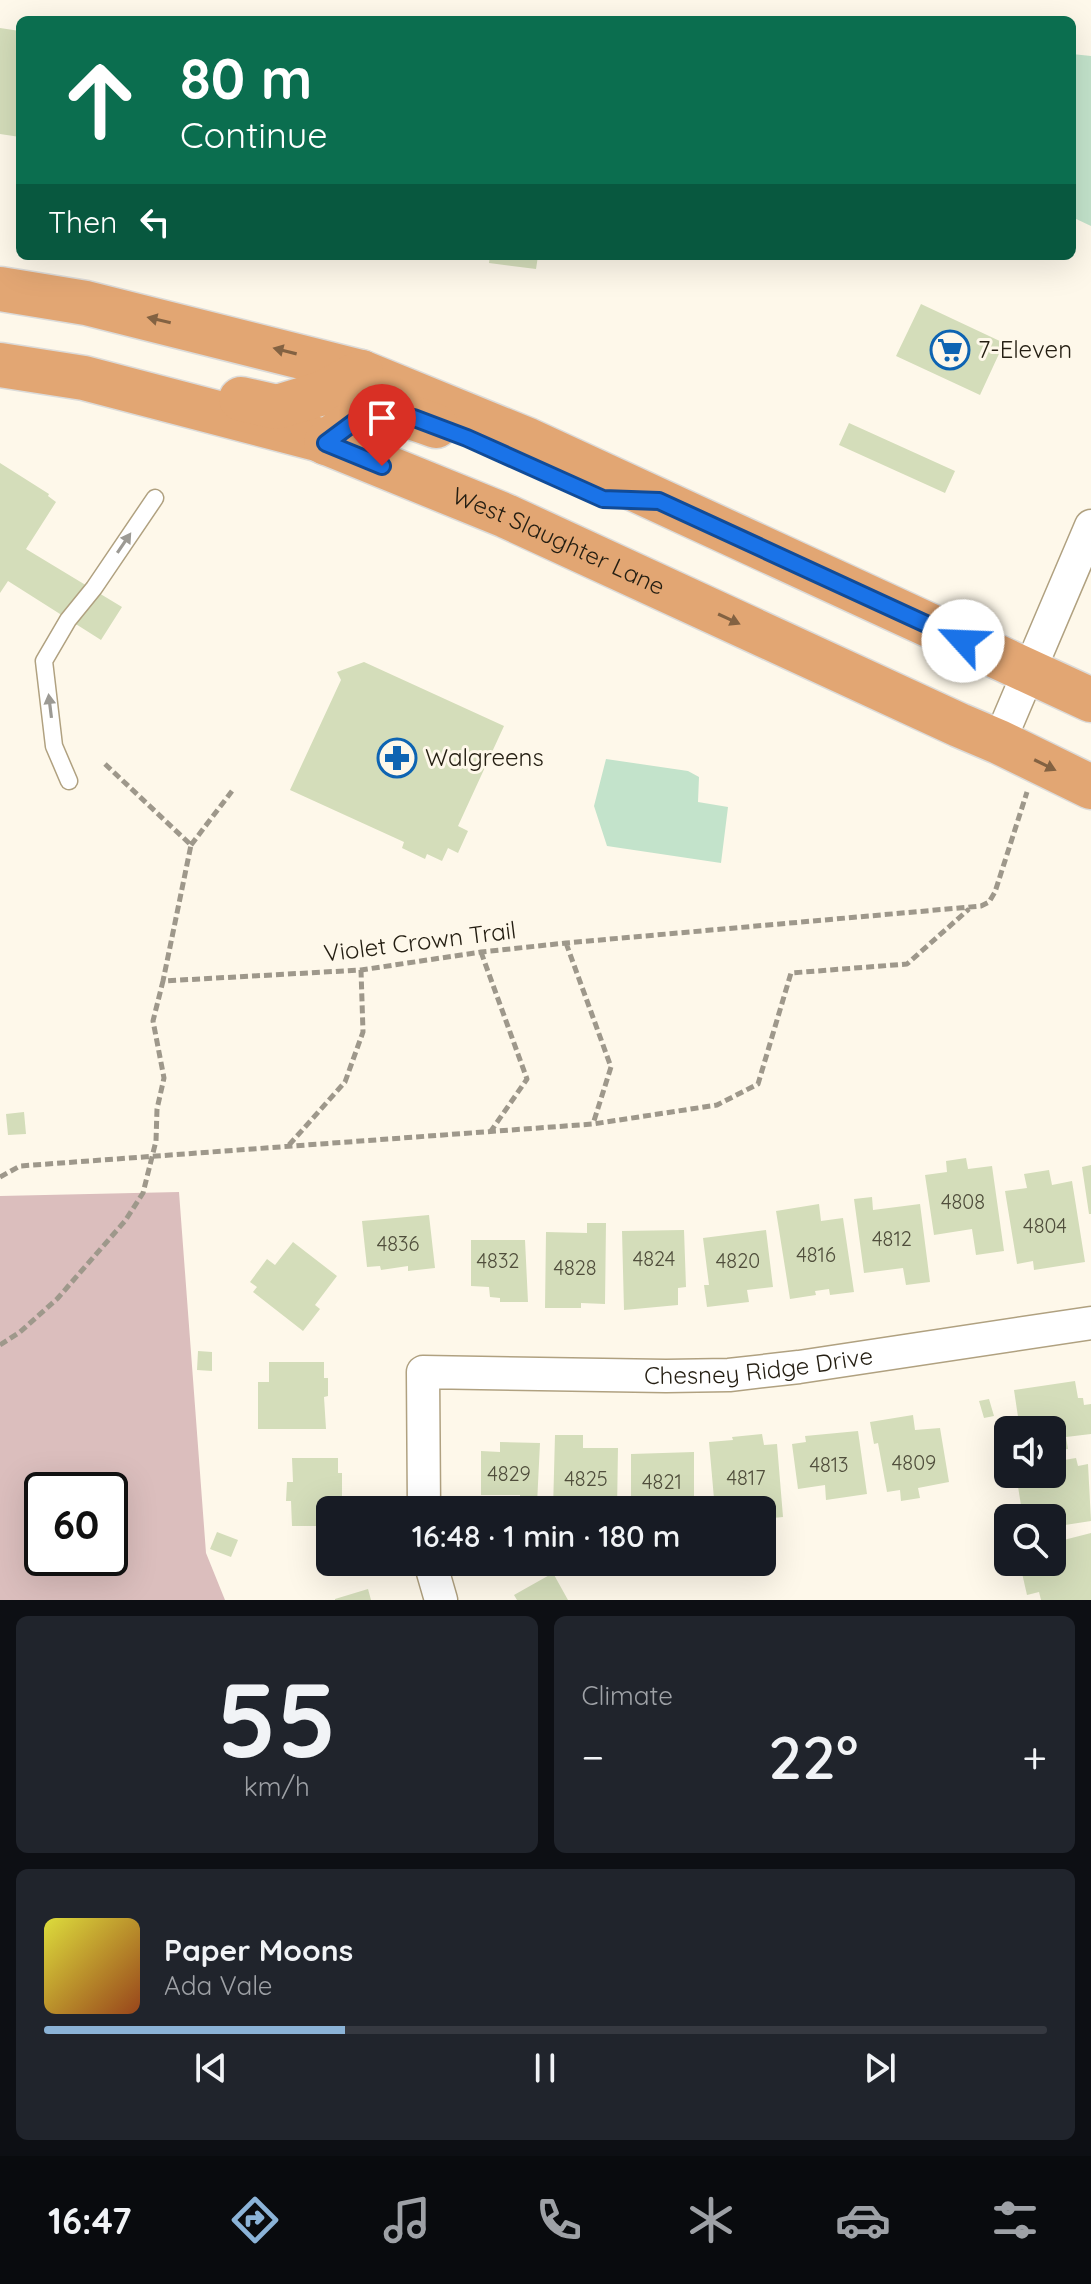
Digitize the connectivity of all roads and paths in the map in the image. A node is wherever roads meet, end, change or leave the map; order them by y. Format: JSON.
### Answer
{"nodes":[{"id":1,"x":0,"y":289,"type":"edge"},
{"id":2,"x":0,"y":364,"type":"edge"},
{"id":3,"x":361,"y":372,"type":"junction"},
{"id":4,"x":326,"y":443,"type":"junction"},
{"id":5,"x":155,"y":498,"type":"dead end"},
{"id":6,"x":659,"y":501,"type":"junction"},
{"id":7,"x":1091,"y":526,"type":"edge"},
{"id":8,"x":1028,"y":673,"type":"junction"},
{"id":9,"x":1091,"y":700,"type":"edge"},
{"id":10,"x":999,"y":742,"type":"junction"},
{"id":11,"x":105,"y":764,"type":"dead end"},
{"id":12,"x":69,"y":781,"type":"dead end"},
{"id":13,"x":1091,"y":787,"type":"edge"},
{"id":14,"x":232,"y":791,"type":"dead end"},
{"id":15,"x":1027,"y":791,"type":"dead end"},
{"id":16,"x":191,"y":845,"type":"junction"},
{"id":17,"x":970,"y":908,"type":"junction"},
{"id":18,"x":566,"y":943,"type":"junction"},
{"id":19,"x":481,"y":952,"type":"junction"},
{"id":20,"x":361,"y":970,"type":"junction"},
{"id":21,"x":163,"y":981,"type":"junction"},
{"id":22,"x":593,"y":1124,"type":"junction"},
{"id":23,"x":490,"y":1131,"type":"junction"},
{"id":24,"x":289,"y":1146,"type":"junction"},
{"id":25,"x":152,"y":1158,"type":"junction"},
{"id":26,"x":0,"y":1177,"type":"edge"},
{"id":27,"x":1091,"y":1323,"type":"edge"},
{"id":28,"x":0,"y":1345,"type":"edge"},
{"id":29,"x":424,"y":1496,"type":"edge"},
{"id":30,"x":434,"y":1576,"type":"edge"},
{"id":31,"x":441,"y":1600,"type":"edge"}],
"edges":[{"from":3,"to":1,"type":"main road","one_way":true},
{"from":2,"to":3,"type":"main road"},
{"from":2,"to":4,"type":"main road","name":"West Slaughter Lane"},
{"from":3,"to":6,"type":"main road"},
{"from":4,"to":6,"type":"main road"},
{"from":4,"to":10,"type":"main road","name":"West Slaughter Lane","one_way":true},
{"from":12,"to":5,"type":"lane","one_way":true},
{"from":6,"to":8,"type":"main road"},
{"from":7,"to":8,"type":"street"},
{"from":8,"to":9,"type":"main road"},
{"from":8,"to":10,"type":"street"},
{"from":10,"to":13,"type":"main road","name":"West Slaughter Lane","one_way":true},
{"from":11,"to":16,"type":"path"},
{"from":14,"to":16,"type":"path"},
{"from":15,"to":17,"type":"path"},
{"from":16,"to":21,"type":"path"},
{"from":17,"to":18,"type":"path","name":"Violet Crown Trail"},
{"from":17,"to":22,"type":"path"},
{"from":18,"to":19,"type":"path","name":"Violet Crown Trail"},
{"from":18,"to":22,"type":"path"},
{"from":19,"to":20,"type":"path","name":"Violet Crown Trail"},
{"from":19,"to":23,"type":"path"},
{"from":20,"to":21,"type":"path","name":"Violet Crown Trail"},
{"from":20,"to":24,"type":"path"},
{"from":21,"to":25,"type":"path"},
{"from":22,"to":23,"type":"path"},
{"from":23,"to":24,"type":"path"},
{"from":24,"to":25,"type":"path"},
{"from":25,"to":26,"type":"path"},
{"from":25,"to":28,"type":"path"},
{"from":27,"to":29,"type":"street","name":"Chesney Ridge Drive"},
{"from":30,"to":31,"type":"street"}]}
